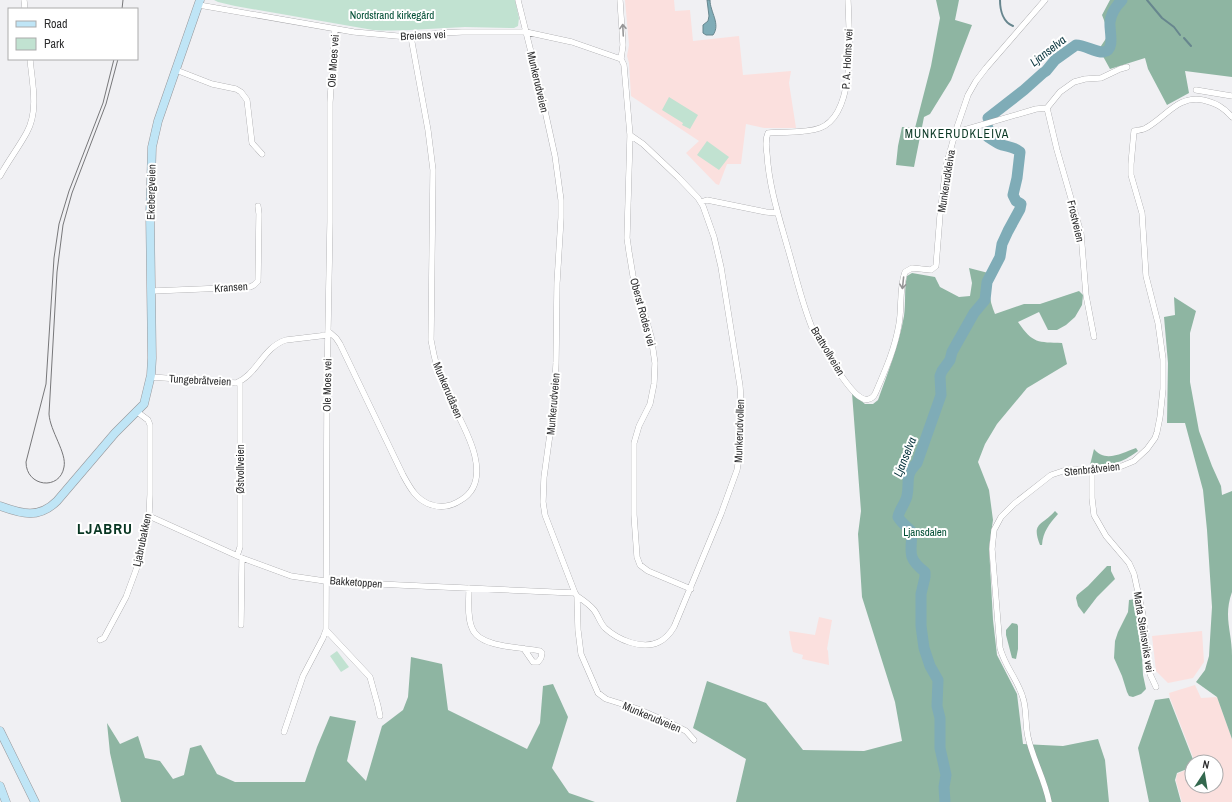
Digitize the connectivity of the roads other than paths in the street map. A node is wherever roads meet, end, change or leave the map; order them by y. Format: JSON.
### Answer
{"nodes":[{"id":1,"x":518,"y":0,"type":"edge"},
{"id":2,"x":620,"y":0,"type":"edge"},
{"id":3,"x":848,"y":0,"type":"edge"},
{"id":4,"x":1045,"y":0,"type":"edge"},
{"id":5,"x":199,"y":3,"type":"edge"},
{"id":6,"x":335,"y":29,"type":"junction"},
{"id":7,"x":526,"y":32,"type":"junction"},
{"id":8,"x":411,"y":37,"type":"junction"},
{"id":9,"x":621,"y":59,"type":"junction"},
{"id":10,"x":30,"y":60,"type":"edge"},
{"id":11,"x":1127,"y":67,"type":"dead end"},
{"id":12,"x":176,"y":70,"type":"junction"},
{"id":13,"x":1196,"y":90,"type":"dead end"},
{"id":14,"x":1216,"y":93,"type":"junction"},
{"id":15,"x":1232,"y":96,"type":"edge"},
{"id":16,"x":1213,"y":102,"type":"junction"},
{"id":17,"x":1047,"y":108,"type":"junction"},
{"id":18,"x":1232,"y":117,"type":"edge"},
{"id":19,"x":956,"y":130,"type":"junction"},
{"id":20,"x":768,"y":133,"type":"joint"},
{"id":21,"x":630,"y":134,"type":"junction"},
{"id":22,"x":262,"y":154,"type":"dead end"},
{"id":23,"x":0,"y":176,"type":"edge"},
{"id":24,"x":701,"y":202,"type":"junction"},
{"id":25,"x":258,"y":206,"type":"dead end"},
{"id":26,"x":777,"y":213,"type":"junction"},
{"id":27,"x":931,"y":270,"type":"joint"},
{"id":28,"x":152,"y":291,"type":"junction"},
{"id":29,"x":328,"y":333,"type":"junction"},
{"id":30,"x":1094,"y":337,"type":"dead end"},
{"id":31,"x":151,"y":377,"type":"junction"},
{"id":32,"x":240,"y":381,"type":"junction"},
{"id":33,"x":136,"y":411,"type":"junction"},
{"id":34,"x":1092,"y":470,"type":"junction"},
{"id":35,"x":0,"y":506,"type":"edge"},
{"id":36,"x":149,"y":516,"type":"junction"},
{"id":37,"x":239,"y":558,"type":"junction"},
{"id":38,"x":325,"y":581,"type":"junction"},
{"id":39,"x":468,"y":588,"type":"junction"},
{"id":40,"x":691,"y":589,"type":"junction"},
{"id":41,"x":576,"y":594,"type":"junction"},
{"id":42,"x":241,"y":624,"type":"dead end"},
{"id":43,"x":326,"y":630,"type":"junction"},
{"id":44,"x":100,"y":640,"type":"dead end"},
{"id":45,"x":524,"y":648,"type":"dead end"},
{"id":46,"x":1156,"y":687,"type":"dead end"},
{"id":47,"x":380,"y":716,"type":"dead end"},
{"id":48,"x":0,"y":731,"type":"edge"},
{"id":49,"x":284,"y":732,"type":"dead end"},
{"id":50,"x":694,"y":740,"type":"dead end"},
{"id":51,"x":0,"y":786,"type":"edge"},
{"id":52,"x":6,"y":802,"type":"edge"},
{"id":53,"x":35,"y":802,"type":"edge"},
{"id":54,"x":1049,"y":802,"type":"edge"}],
"edges":[{"from":1,"to":7,"type":"street","name":"Munkerudveien"},
{"from":9,"to":2,"type":"street","name":"Oberst Rodes vei","one_way":true},
{"from":3,"to":20,"type":"street","name":"P. A. Holms vei"},
{"from":4,"to":19,"type":"street","name":"Munkerudkleiva"},
{"from":5,"to":6,"type":"street","name":"Breiens vei"},
{"from":5,"to":12,"type":"main road","name":"Ekebergveien"},
{"from":6,"to":8,"type":"street","name":"Breiens vei"},
{"from":6,"to":29,"type":"street","name":"Ole Moes vei"},
{"from":7,"to":8,"type":"street","name":"Breiens vei"},
{"from":7,"to":9,"type":"street","name":"Breiens vei"},
{"from":7,"to":41,"type":"street","name":"Munkerudveien"},
{"from":8,"to":29,"type":"street","name":"Munkerudåsen"},
{"from":9,"to":21,"type":"street","name":"Oberst Rodes vei"},
{"from":10,"to":23,"type":"street"},
{"from":11,"to":17,"type":"street"},
{"from":12,"to":22,"type":"street"},
{"from":12,"to":28,"type":"main road","name":"Ekebergveien"},
{"from":13,"to":14,"type":"street"},
{"from":14,"to":15,"type":"street"},
{"from":14,"to":16,"type":"street"},
{"from":16,"to":18,"type":"street","name":"Stenbråtveien"},
{"from":16,"to":34,"type":"street","name":"Stenbråtveien"},
{"from":17,"to":19,"type":"street"},
{"from":17,"to":30,"type":"street","name":"Frostveien"},
{"from":19,"to":27,"type":"street","name":"Munkerudkleiva"},
{"from":20,"to":26,"type":"street","name":"Brattvollveien"},
{"from":21,"to":24,"type":"street","name":"Munkerudvollen"},
{"from":21,"to":40,"type":"street","name":"Oberst Rodes vei"},
{"from":24,"to":26,"type":"street"},
{"from":24,"to":40,"type":"street","name":"Munkerudvollen"},
{"from":25,"to":28,"type":"street","name":"Kransen"},
{"from":27,"to":26,"type":"street","name":"Brattvollveien","one_way":true},
{"from":28,"to":31,"type":"main road","name":"Ekebergveien"},
{"from":29,"to":32,"type":"street","name":"Tungebråtveien"},
{"from":29,"to":38,"type":"street","name":"Ole Moes vei"},
{"from":31,"to":32,"type":"street","name":"Tungebråtveien"},
{"from":31,"to":33,"type":"main road","name":"Ekebergveien"},
{"from":32,"to":37,"type":"street","name":"Østvollveien"},
{"from":33,"to":35,"type":"main road","name":"Ekebergveien"},
{"from":33,"to":36,"type":"street","name":"Ljabrubakken"},
{"from":34,"to":46,"type":"street","name":"Marta Steinsviks vei"},
{"from":34,"to":54,"type":"street","name":"Stenbråtveien"},
{"from":36,"to":37,"type":"street","name":"Bakketoppen"},
{"from":36,"to":44,"type":"street","name":"Ljabrubakken"},
{"from":37,"to":38,"type":"street","name":"Bakketoppen"},
{"from":37,"to":42,"type":"street","name":"Østvollveien"},
{"from":38,"to":39,"type":"street","name":"Bakketoppen"},
{"from":38,"to":43,"type":"street","name":"Ole Moes vei"},
{"from":39,"to":41,"type":"street","name":"Bakketoppen"},
{"from":39,"to":45,"type":"street"},
{"from":40,"to":41,"type":"street","name":"Munkerudvollen"},
{"from":41,"to":50,"type":"street","name":"Munkerudveien"},
{"from":43,"to":47,"type":"street"},
{"from":43,"to":49,"type":"street","name":"Ole Moes vei"},
{"from":48,"to":53,"type":"main road"},
{"from":51,"to":52,"type":"main road"}]}
